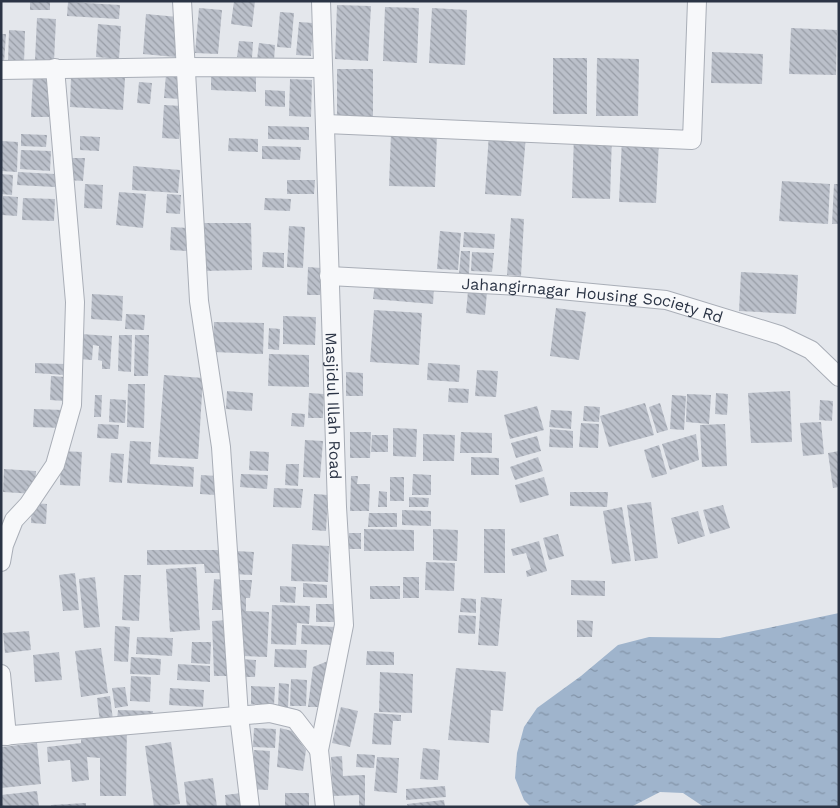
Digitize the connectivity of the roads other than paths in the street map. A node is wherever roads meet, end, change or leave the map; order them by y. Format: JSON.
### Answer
{"nodes":[{"id":1,"x":182,"y":1,"type":"edge"},
{"id":2,"x":321,"y":1,"type":"edge"},
{"id":3,"x":697,"y":1,"type":"edge"},
{"id":4,"x":186,"y":66,"type":"junction"},
{"id":5,"x":55,"y":68,"type":"junction"},
{"id":6,"x":323,"y":68,"type":"junction"},
{"id":7,"x":1,"y":70,"type":"edge"},
{"id":8,"x":326,"y":124,"type":"junction"},
{"id":9,"x":329,"y":276,"type":"junction"},
{"id":10,"x":839,"y":377,"type":"edge"},
{"id":11,"x":1,"y":562,"type":"edge"},
{"id":12,"x":1,"y":674,"type":"edge"},
{"id":13,"x":240,"y":716,"type":"junction"},
{"id":14,"x":4,"y":736,"type":"edge"},
{"id":15,"x":319,"y":750,"type":"junction"},
{"id":16,"x":250,"y":807,"type":"edge"},
{"id":17,"x":325,"y":807,"type":"edge"}],
"edges":[{"from":1,"to":4,"type":"street"},
{"from":2,"to":6,"type":"street","name":"Masjidul Illah Road"},
{"from":3,"to":8,"type":"street"},
{"from":4,"to":5,"type":"street"},
{"from":4,"to":6,"type":"street"},
{"from":4,"to":13,"type":"street"},
{"from":5,"to":7,"type":"street"},
{"from":5,"to":11,"type":"street"},
{"from":6,"to":8,"type":"street","name":"Masjidul Illah Road"},
{"from":8,"to":9,"type":"street","name":"Masjidul Illah Road"},
{"from":9,"to":10,"type":"street","name":"Jahangirnagar Housing Society Rd"},
{"from":9,"to":15,"type":"street","name":"Masjidul Illah Road"},
{"from":12,"to":14,"type":"street"},
{"from":13,"to":14,"type":"street"},
{"from":13,"to":15,"type":"street"},
{"from":13,"to":16,"type":"street"},
{"from":15,"to":17,"type":"street","name":"Masjidul Illah Road"}]}
